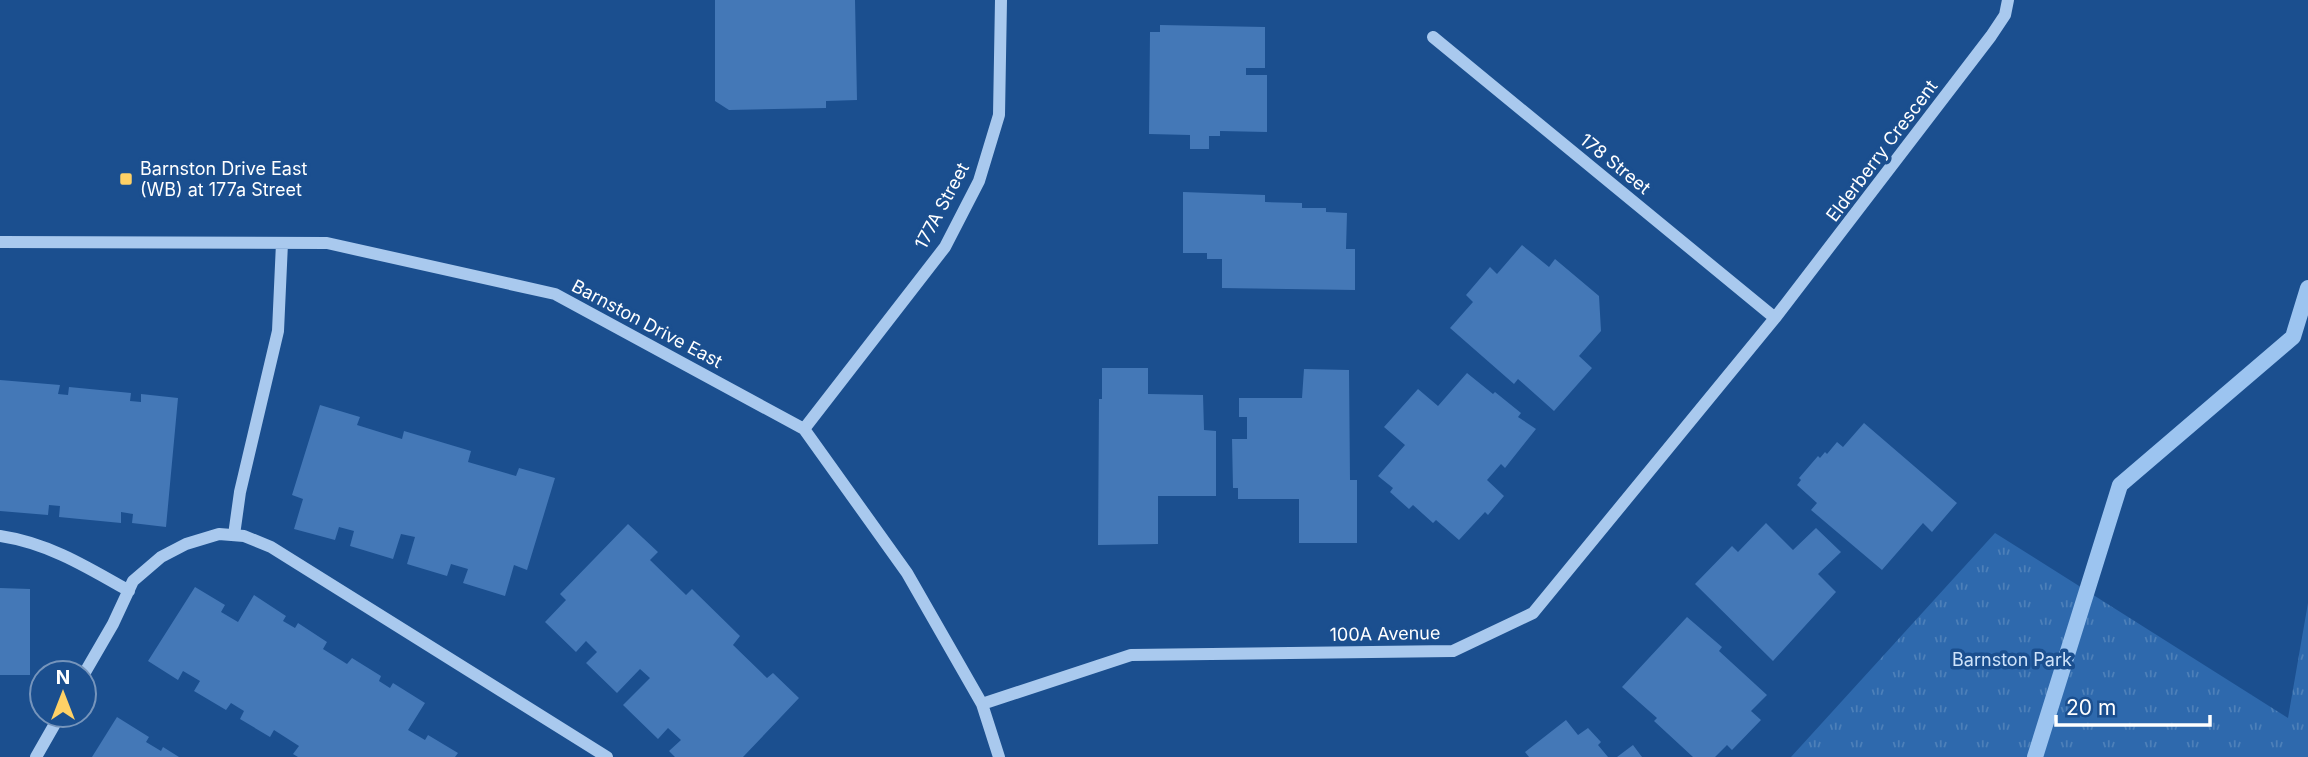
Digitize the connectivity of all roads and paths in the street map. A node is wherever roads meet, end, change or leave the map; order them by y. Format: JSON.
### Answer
{"nodes":[{"id":1,"x":1001,"y":0,"type":"edge"},
{"id":2,"x":2008,"y":0,"type":"edge"},
{"id":3,"x":1433,"y":37,"type":"dead end"},
{"id":4,"x":0,"y":242,"type":"edge"},
{"id":5,"x":282,"y":243,"type":"junction"},
{"id":6,"x":1775,"y":318,"type":"junction"},
{"id":7,"x":804,"y":429,"type":"junction"},
{"id":8,"x":234,"y":535,"type":"junction"},
{"id":9,"x":0,"y":536,"type":"edge"},
{"id":10,"x":129,"y":591,"type":"junction"},
{"id":11,"x":93,"y":659,"type":"edge"},
{"id":12,"x":982,"y":704,"type":"junction"},
{"id":13,"x":52,"y":729,"type":"edge"},
{"id":14,"x":36,"y":757,"type":"edge"},
{"id":15,"x":607,"y":757,"type":"edge"},
{"id":16,"x":999,"y":757,"type":"edge"}],
"edges":[{"from":1,"to":7,"type":"street","name":"177A Street"},
{"from":2,"to":6,"type":"street","name":"Elderberry Crescent"},
{"from":3,"to":6,"type":"street","name":"178 Street"},
{"from":4,"to":5,"type":"street","name":"Barnston Drive East"},
{"from":5,"to":7,"type":"street","name":"Barnston Drive East"},
{"from":5,"to":8,"type":"street"},
{"from":6,"to":12,"type":"street","name":"100A Avenue"},
{"from":7,"to":12,"type":"street","name":"Barnston Drive East"},
{"from":8,"to":10,"type":"street"},
{"from":8,"to":15,"type":"street"},
{"from":9,"to":10,"type":"street"},
{"from":10,"to":11,"type":"street"},
{"from":12,"to":16,"type":"street","name":"Barnston Drive East"},
{"from":13,"to":14,"type":"street"}]}
